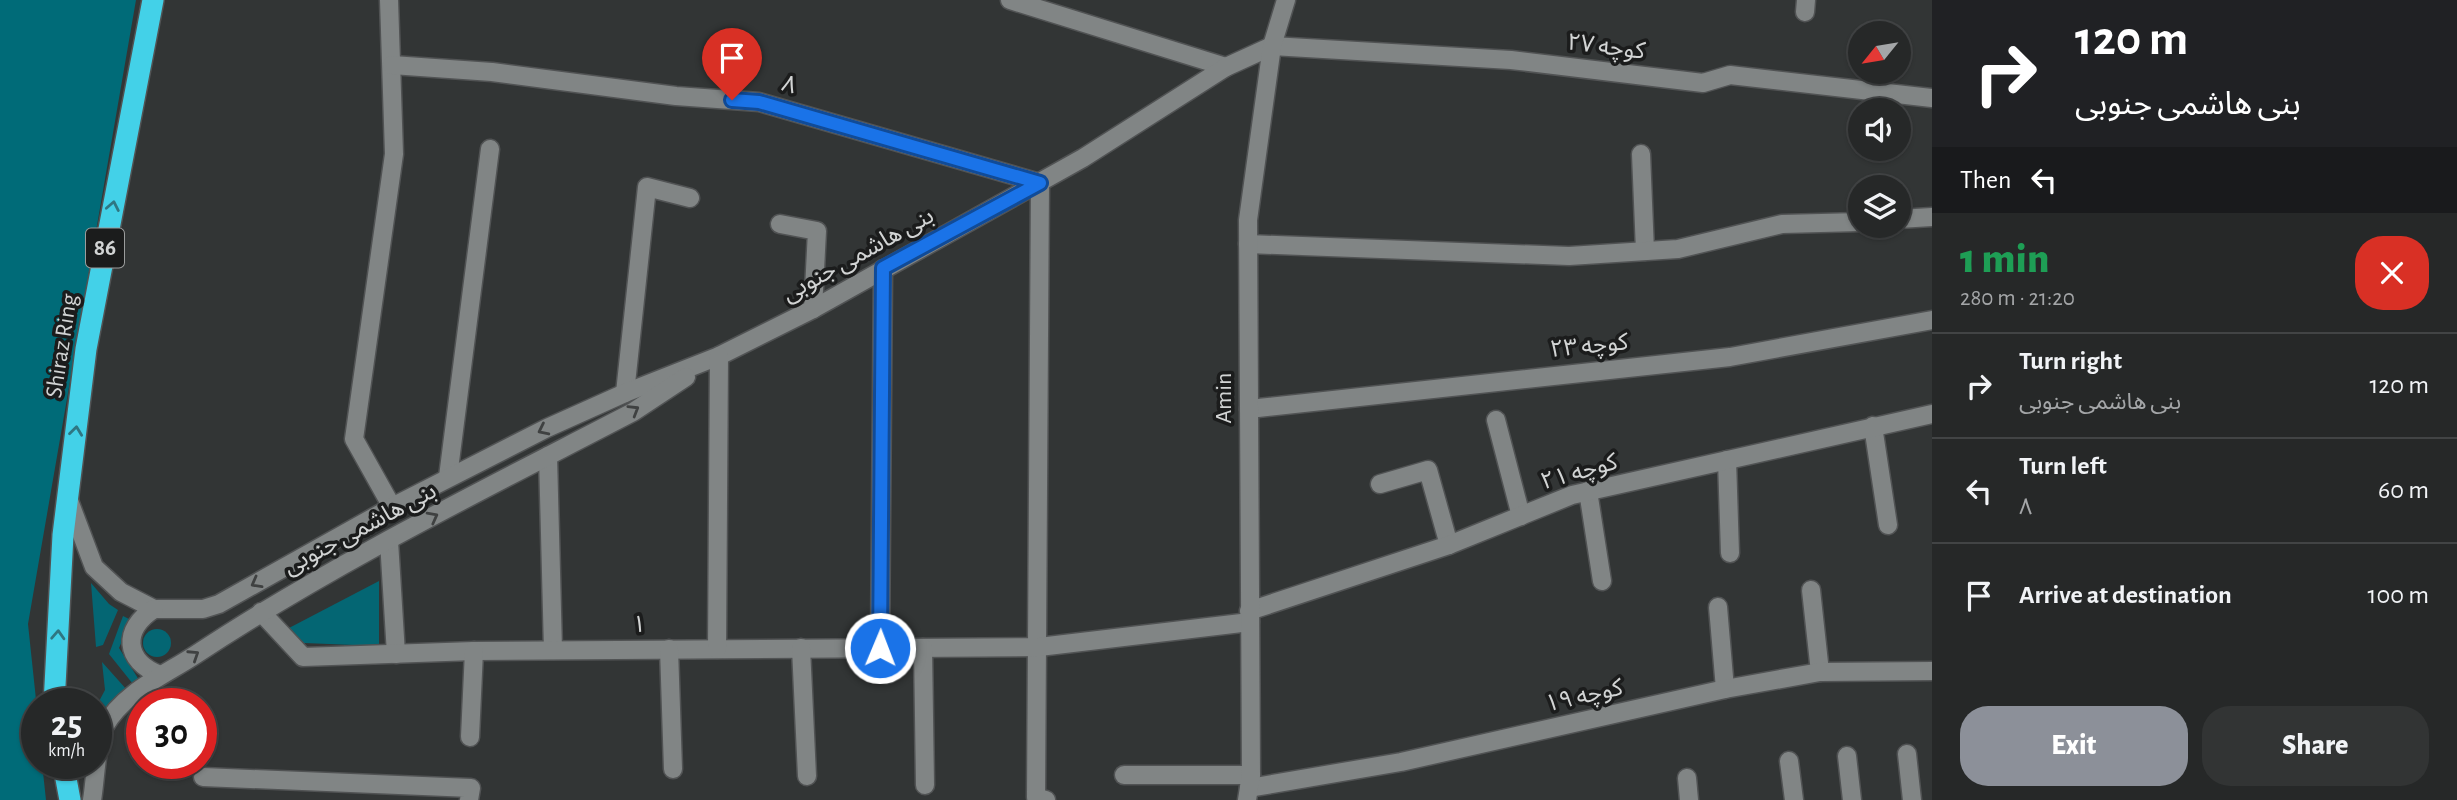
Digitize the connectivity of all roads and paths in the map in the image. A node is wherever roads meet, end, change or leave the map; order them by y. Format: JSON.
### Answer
{"nodes":[{"id":1,"x":153,"y":0,"type":"edge"},
{"id":2,"x":389,"y":0,"type":"edge"},
{"id":3,"x":1010,"y":0,"type":"edge"},
{"id":4,"x":1286,"y":0,"type":"edge"},
{"id":5,"x":1272,"y":46,"type":"junction"},
{"id":6,"x":391,"y":65,"type":"junction"},
{"id":7,"x":1226,"y":67,"type":"junction"},
{"id":8,"x":1932,"y":98,"type":"edge"},
{"id":9,"x":490,"y":149,"type":"dead end"},
{"id":10,"x":1641,"y":154,"type":"dead end"},
{"id":11,"x":1040,"y":183,"type":"junction"},
{"id":12,"x":690,"y":198,"type":"dead end"},
{"id":13,"x":1932,"y":217,"type":"edge"},
{"id":14,"x":1911,"y":218,"type":"edge"},
{"id":15,"x":1848,"y":222,"type":"edge"},
{"id":16,"x":780,"y":224,"type":"dead end"},
{"id":17,"x":1248,"y":244,"type":"junction"},
{"id":18,"x":1645,"y":251,"type":"junction"},
{"id":19,"x":883,"y":268,"type":"junction"},
{"id":20,"x":813,"y":309,"type":"junction"},
{"id":21,"x":1932,"y":320,"type":"edge"},
{"id":22,"x":719,"y":356,"type":"junction"},
{"id":23,"x":625,"y":393,"type":"junction"},
{"id":24,"x":1249,"y":408,"type":"junction"},
{"id":25,"x":1932,"y":414,"type":"edge"},
{"id":26,"x":1496,"y":421,"type":"dead end"},
{"id":27,"x":1873,"y":426,"type":"junction"},
{"id":28,"x":548,"y":456,"type":"junction"},
{"id":29,"x":1727,"y":460,"type":"junction"},
{"id":30,"x":448,"y":477,"type":"junction"},
{"id":31,"x":1380,"y":484,"type":"dead end"},
{"id":32,"x":1588,"y":491,"type":"junction"},
{"id":33,"x":68,"y":499,"type":"junction"},
{"id":34,"x":392,"y":507,"type":"junction"},
{"id":35,"x":1521,"y":516,"type":"junction"},
{"id":36,"x":1888,"y":525,"type":"dead end"},
{"id":37,"x":389,"y":541,"type":"junction"},
{"id":38,"x":1449,"y":545,"type":"junction"},
{"id":39,"x":1730,"y":553,"type":"dead end"},
{"id":40,"x":1602,"y":582,"type":"dead end"},
{"id":41,"x":1811,"y":590,"type":"dead end"},
{"id":42,"x":1718,"y":607,"type":"dead end"},
{"id":43,"x":154,"y":608,"type":"junction"},
{"id":44,"x":261,"y":612,"type":"junction"},
{"id":45,"x":1250,"y":616,"type":"junction"},
{"id":46,"x":1039,"y":647,"type":"junction"},
{"id":47,"x":801,"y":648,"type":"junction"},
{"id":48,"x":880,"y":648,"type":"junction"},
{"id":49,"x":923,"y":648,"type":"junction"},
{"id":50,"x":669,"y":649,"type":"junction"},
{"id":51,"x":717,"y":649,"type":"junction"},
{"id":52,"x":552,"y":650,"type":"junction"},
{"id":53,"x":474,"y":651,"type":"junction"},
{"id":54,"x":396,"y":654,"type":"junction"},
{"id":55,"x":1932,"y":671,"type":"edge"},
{"id":56,"x":1819,"y":672,"type":"junction"},
{"id":57,"x":160,"y":675,"type":"junction"},
{"id":58,"x":55,"y":688,"type":"edge"},
{"id":59,"x":1725,"y":689,"type":"junction"},
{"id":60,"x":470,"y":737,"type":"dead end"},
{"id":61,"x":1907,"y":754,"type":"dead end"},
{"id":62,"x":1847,"y":756,"type":"dead end"},
{"id":63,"x":1789,"y":761,"type":"dead end"},
{"id":64,"x":673,"y":769,"type":"dead end"},
{"id":65,"x":1124,"y":775,"type":"dead end"},
{"id":66,"x":807,"y":776,"type":"dead end"},
{"id":67,"x":217,"y":778,"type":"edge"},
{"id":68,"x":1687,"y":778,"type":"dead end"},
{"id":69,"x":66,"y":779,"type":"edge"},
{"id":70,"x":925,"y":785,"type":"dead end"},
{"id":71,"x":1249,"y":788,"type":"edge"},
{"id":72,"x":70,"y":800,"type":"edge"},
{"id":73,"x":92,"y":800,"type":"edge"},
{"id":74,"x":469,"y":800,"type":"edge"},
{"id":75,"x":1046,"y":800,"type":"edge"},
{"id":76,"x":1689,"y":800,"type":"edge"},
{"id":77,"x":1794,"y":800,"type":"edge"},
{"id":78,"x":1852,"y":800,"type":"edge"},
{"id":79,"x":1912,"y":800,"type":"edge"}],
"edges":[{"from":33,"to":1,"type":"highway","name":"Shiraz Ring","number":"86","one_way":true},
{"from":2,"to":6,"type":"street"},
{"from":3,"to":7,"type":"street"},
{"from":4,"to":5,"type":"street","name":"Amin"},
{"from":5,"to":7,"type":"street","name":"بنی هاشمی جنوبی"},
{"from":5,"to":8,"type":"street","name":"کوچه ۲۷"},
{"from":5,"to":17,"type":"street","name":"Amin"},
{"from":6,"to":11,"type":"street","name":"۸"},
{"from":6,"to":34,"type":"street"},
{"from":7,"to":11,"type":"street","name":"بنی هاشمی جنوبی"},
{"from":9,"to":30,"type":"street"},
{"from":10,"to":18,"type":"street"},
{"from":11,"to":19,"type":"street","name":"بنی هاشمی جنوبی"},
{"from":11,"to":46,"type":"street"},
{"from":12,"to":23,"type":"street"},
{"from":13,"to":14,"type":"street"},
{"from":15,"to":18,"type":"street"},
{"from":16,"to":20,"type":"street"},
{"from":17,"to":18,"type":"street"},
{"from":17,"to":24,"type":"street","name":"Amin"},
{"from":19,"to":20,"type":"street","name":"بنی هاشمی جنوبی"},
{"from":19,"to":48,"type":"street"},
{"from":20,"to":22,"type":"street","name":"بنی هاشمی جنوبی"},
{"from":21,"to":24,"type":"street","name":"کوچه ۲۳"},
{"from":22,"to":23,"type":"street","name":"بنی هاشمی جنوبی"},
{"from":28,"to":22,"type":"street","name":"بنی هاشمی جنوبی","one_way":true},
{"from":22,"to":51,"type":"street"},
{"from":23,"to":30,"type":"street","name":"بنی هاشمی جنوبی","one_way":true},
{"from":24,"to":45,"type":"street","name":"Amin"},
{"from":25,"to":27,"type":"street","name":"کوچه ۲۱"},
{"from":26,"to":35,"type":"street"},
{"from":27,"to":29,"type":"street","name":"کوچه ۲۱"},
{"from":27,"to":36,"type":"street"},
{"from":37,"to":28,"type":"street","name":"بنی هاشمی جنوبی","one_way":true},
{"from":28,"to":52,"type":"street"},
{"from":29,"to":32,"type":"street","name":"کوچه ۲۱"},
{"from":29,"to":39,"type":"street"},
{"from":30,"to":34,"type":"street","name":"بنی هاشمی جنوبی"},
{"from":31,"to":38,"type":"street"},
{"from":32,"to":35,"type":"street","name":"کوچه ۲۱"},
{"from":32,"to":40,"type":"street"},
{"from":33,"to":43,"type":"street","name":"بنی هاشمی جنوبی"},
{"from":58,"to":33,"type":"highway","name":"Shiraz Ring","number":"86","one_way":true},
{"from":34,"to":43,"type":"street","name":"بنی هاشمی جنوبی","one_way":true},
{"from":35,"to":38,"type":"street","name":"کوچه ۲۱"},
{"from":37,"to":44,"type":"street","name":"بنی هاشمی جنوبی"},
{"from":37,"to":54,"type":"street"},
{"from":38,"to":45,"type":"street","name":"کوچه ۲۱"},
{"from":41,"to":56,"type":"street"},
{"from":42,"to":59,"type":"street"},
{"from":43,"to":57,"type":"street"},
{"from":44,"to":54,"type":"street","name":"۱"},
{"from":57,"to":44,"type":"street","name":"بنی هاشمی جنوبی","one_way":true},
{"from":45,"to":46,"type":"street","name":"کوچه ۲۱"},
{"from":45,"to":71,"type":"street","name":"Amin"},
{"from":46,"to":49,"type":"street","name":"۱"},
{"from":46,"to":75,"type":"street"},
{"from":47,"to":48,"type":"street","name":"۱"},
{"from":47,"to":51,"type":"street","name":"۱"},
{"from":47,"to":66,"type":"street"},
{"from":48,"to":49,"type":"street","name":"۱"},
{"from":49,"to":70,"type":"street"},
{"from":50,"to":51,"type":"street","name":"۱"},
{"from":50,"to":52,"type":"street","name":"۱"},
{"from":50,"to":64,"type":"street"},
{"from":52,"to":53,"type":"street","name":"۱"},
{"from":53,"to":54,"type":"street","name":"۱"},
{"from":53,"to":60,"type":"street"},
{"from":55,"to":56,"type":"street","name":"کوچه ۱۹"},
{"from":56,"to":59,"type":"street","name":"کوچه ۱۹"},
{"from":57,"to":73,"type":"street","name":"بنی هاشمی جنوبی"},
{"from":59,"to":71,"type":"street","name":"کوچه ۱۹"},
{"from":61,"to":79,"type":"street"},
{"from":62,"to":78,"type":"street"},
{"from":63,"to":77,"type":"street"},
{"from":65,"to":71,"type":"street","name":"کوچه ۱۹"},
{"from":67,"to":74,"type":"street"},
{"from":68,"to":76,"type":"street"},
{"from":69,"to":72,"type":"highway"}]}
